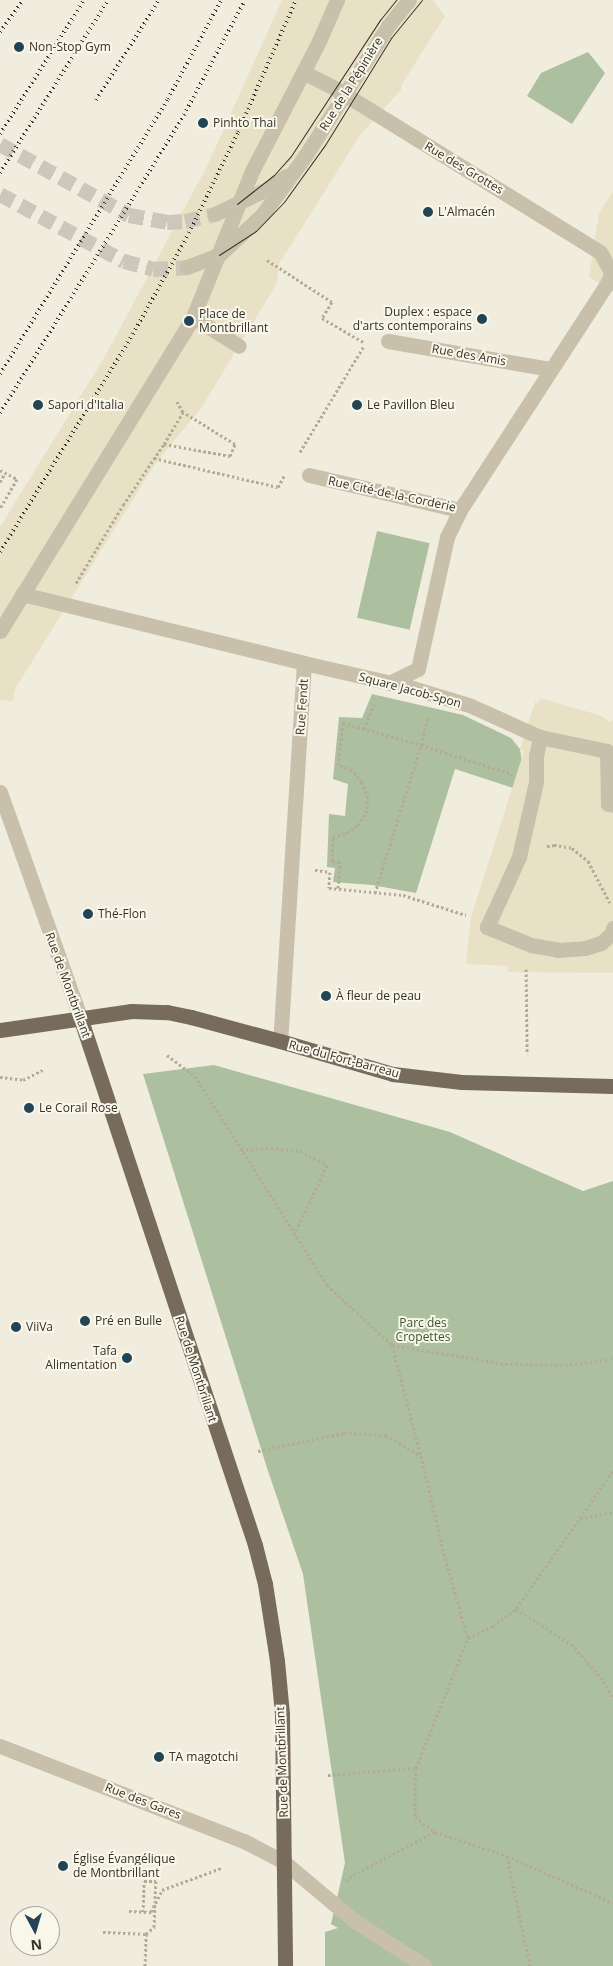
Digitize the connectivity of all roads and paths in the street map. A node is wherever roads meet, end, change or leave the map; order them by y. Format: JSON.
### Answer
{"nodes":[{"id":1,"x":338,"y":0,"type":"edge"},
{"id":2,"x":409,"y":0,"type":"edge"},
{"id":3,"x":303,"y":72,"type":"junction"},
{"id":4,"x":344,"y":95,"type":"junction"},
{"id":5,"x":296,"y":169,"type":"junction"},
{"id":6,"x":237,"y":204,"type":"junction"},
{"id":7,"x":215,"y":214,"type":"tunnel mouth"},
{"id":8,"x":220,"y":255,"type":"junction"},
{"id":9,"x":266,"y":260,"type":"dead end"},
{"id":10,"x":187,"y":267,"type":"tunnel mouth"},
{"id":11,"x":612,"y":274,"type":"edge"},
{"id":12,"x":193,"y":317,"type":"junction"},
{"id":13,"x":388,"y":341,"type":"dead end"},
{"id":14,"x":239,"y":346,"type":"dead end"},
{"id":15,"x":550,"y":369,"type":"junction"},
{"id":16,"x":177,"y":402,"type":"dead end"},
{"id":17,"x":183,"y":412,"type":"junction"},
{"id":18,"x":164,"y":444,"type":"junction"},
{"id":19,"x":154,"y":458,"type":"junction"},
{"id":20,"x":291,"y":464,"type":"junction"},
{"id":21,"x":0,"y":470,"type":"edge"},
{"id":22,"x":6,"y":473,"type":"junction"},
{"id":23,"x":309,"y":475,"type":"joint"},
{"id":24,"x":0,"y":482,"type":"edge"},
{"id":25,"x":0,"y":509,"type":"edge"},
{"id":26,"x":460,"y":510,"type":"junction"},
{"id":27,"x":72,"y":589,"type":"dead end"},
{"id":28,"x":22,"y":594,"type":"junction"},
{"id":29,"x":0,"y":631,"type":"edge"},
{"id":30,"x":304,"y":663,"type":"junction"},
{"id":31,"x":389,"y":683,"type":"junction"},
{"id":32,"x":376,"y":699,"type":"dead end"},
{"id":33,"x":429,"y":714,"type":"dead end"},
{"id":34,"x":364,"y":728,"type":"junction"},
{"id":35,"x":540,"y":737,"type":"junction"},
{"id":36,"x":420,"y":745,"type":"junction"},
{"id":37,"x":610,"y":746,"type":"edge"},
{"id":38,"x":536,"y":782,"type":"junction"},
{"id":39,"x":0,"y":792,"type":"edge"},
{"id":40,"x":613,"y":805,"type":"edge"},
{"id":41,"x":519,"y":857,"type":"junction"},
{"id":42,"x":314,"y":870,"type":"dead end"},
{"id":43,"x":338,"y":888,"type":"junction"},
{"id":44,"x":375,"y":892,"type":"junction"},
{"id":45,"x":613,"y":911,"type":"edge"},
{"id":46,"x":487,"y":926,"type":"junction"},
{"id":47,"x":613,"y":928,"type":"edge"},
{"id":48,"x":526,"y":961,"type":"dead end"},
{"id":49,"x":80,"y":1017,"type":"junction"},
{"id":50,"x":0,"y":1030,"type":"edge"},
{"id":51,"x":280,"y":1041,"type":"junction"},
{"id":52,"x":527,"y":1054,"type":"dead end"},
{"id":53,"x":167,"y":1055,"type":"dead end"},
{"id":54,"x":42,"y":1070,"type":"dead end"},
{"id":55,"x":0,"y":1077,"type":"edge"},
{"id":56,"x":613,"y":1086,"type":"edge"},
{"id":57,"x":240,"y":1150,"type":"junction"},
{"id":58,"x":294,"y":1235,"type":"junction"},
{"id":59,"x":392,"y":1345,"type":"junction"},
{"id":60,"x":613,"y":1359,"type":"edge"},
{"id":61,"x":258,"y":1450,"type":"dead end"},
{"id":62,"x":421,"y":1456,"type":"junction"},
{"id":63,"x":613,"y":1471,"type":"edge"},
{"id":64,"x":613,"y":1512,"type":"edge"},
{"id":65,"x":580,"y":1518,"type":"junction"},
{"id":66,"x":516,"y":1609,"type":"junction"},
{"id":67,"x":468,"y":1638,"type":"junction"},
{"id":68,"x":613,"y":1698,"type":"edge"},
{"id":69,"x":0,"y":1746,"type":"edge"},
{"id":70,"x":416,"y":1768,"type":"junction"},
{"id":71,"x":328,"y":1775,"type":"dead end"},
{"id":72,"x":435,"y":1832,"type":"junction"},
{"id":73,"x":507,"y":1856,"type":"junction"},
{"id":74,"x":284,"y":1862,"type":"junction"},
{"id":75,"x":221,"y":1868,"type":"dead end"},
{"id":76,"x":327,"y":1900,"type":"junction"},
{"id":77,"x":613,"y":1903,"type":"edge"},
{"id":78,"x":129,"y":1911,"type":"dead end"},
{"id":79,"x":143,"y":1912,"type":"junction"},
{"id":80,"x":103,"y":1932,"type":"dead end"},
{"id":81,"x":146,"y":1934,"type":"junction"},
{"id":82,"x":145,"y":1966,"type":"edge"},
{"id":83,"x":285,"y":1966,"type":"edge"},
{"id":84,"x":425,"y":1966,"type":"edge"},
{"id":85,"x":530,"y":1966,"type":"edge"}],
"edges":[{"from":1,"to":3,"type":"street"},
{"from":2,"to":4,"type":"street","name":"Rue de la Pépinière"},
{"from":3,"to":4,"type":"street","name":"Rue des Grottes"},
{"from":3,"to":6,"type":"street"},
{"from":4,"to":5,"type":"street","name":"Rue de la Pépinière"},
{"from":4,"to":11,"type":"street","name":"Rue des Grottes"},
{"from":5,"to":6,"type":"street","name":"Rue de la Pépinière"},
{"from":5,"to":8,"type":"street","name":"Rue de la Pépinière"},
{"from":6,"to":7,"type":"street","name":"Rue de la Pépinière"},
{"from":6,"to":8,"type":"street"},
{"from":8,"to":10,"type":"street"},
{"from":8,"to":12,"type":"street"},
{"from":9,"to":20,"type":"path"},
{"from":11,"to":15,"type":"street","name":"Rue Cité-de-la-Corderie"},
{"from":12,"to":14,"type":"street"},
{"from":12,"to":28,"type":"street"},
{"from":13,"to":15,"type":"street","name":"Rue des Amis"},
{"from":15,"to":26,"type":"street","name":"Rue Cité-de-la-Corderie"},
{"from":16,"to":17,"type":"path"},
{"from":17,"to":18,"type":"path"},
{"from":17,"to":18,"type":"path"},
{"from":18,"to":19,"type":"path"},
{"from":19,"to":20,"type":"path"},
{"from":19,"to":27,"type":"path"},
{"from":20,"to":23,"type":"path"},
{"from":21,"to":22,"type":"path"},
{"from":22,"to":24,"type":"path"},
{"from":22,"to":25,"type":"path"},
{"from":23,"to":26,"type":"street","name":"Rue Cité-de-la-Corderie"},
{"from":26,"to":31,"type":"street"},
{"from":28,"to":29,"type":"street"},
{"from":28,"to":30,"type":"street","name":"Rue Fendt"},
{"from":30,"to":31,"type":"street","name":"Square Jacob-Spon"},
{"from":30,"to":51,"type":"street","name":"Rue Fendt"},
{"from":31,"to":35,"type":"street","name":"Square Jacob-Spon"},
{"from":32,"to":34,"type":"path"},
{"from":33,"to":36,"type":"path"},
{"from":34,"to":36,"type":"path"},
{"from":34,"to":43,"type":"path"},
{"from":35,"to":37,"type":"street","name":"Square Jacob-Spon"},
{"from":35,"to":38,"type":"street"},
{"from":36,"to":38,"type":"path"},
{"from":36,"to":44,"type":"path"},
{"from":37,"to":40,"type":"street","name":"Square Jacob-Spon"},
{"from":38,"to":41,"type":"street"},
{"from":39,"to":49,"type":"street","name":"Rue de Montbrillant"},
{"from":41,"to":45,"type":"path"},
{"from":41,"to":46,"type":"street"},
{"from":42,"to":43,"type":"path"},
{"from":43,"to":44,"type":"path"},
{"from":44,"to":46,"type":"path"},
{"from":46,"to":47,"type":"street"},
{"from":48,"to":52,"type":"path"},
{"from":49,"to":50,"type":"main road","name":"Rue du Fort-Barreau"},
{"from":49,"to":51,"type":"main road","name":"Rue du Fort-Barreau"},
{"from":49,"to":74,"type":"main road","name":"Rue de Montbrillant"},
{"from":51,"to":56,"type":"main road","name":"Rue du Fort-Barreau"},
{"from":53,"to":57,"type":"path"},
{"from":54,"to":55,"type":"path"},
{"from":57,"to":58,"type":"path"},
{"from":57,"to":58,"type":"path"},
{"from":58,"to":59,"type":"path"},
{"from":59,"to":60,"type":"path"},
{"from":59,"to":62,"type":"path"},
{"from":61,"to":62,"type":"path"},
{"from":62,"to":67,"type":"path"},
{"from":63,"to":65,"type":"path"},
{"from":64,"to":65,"type":"path"},
{"from":65,"to":66,"type":"path"},
{"from":66,"to":67,"type":"path"},
{"from":66,"to":68,"type":"path"},
{"from":67,"to":70,"type":"path"},
{"from":69,"to":74,"type":"street","name":"Rue des Gares"},
{"from":70,"to":71,"type":"path"},
{"from":70,"to":72,"type":"path"},
{"from":72,"to":73,"type":"path"},
{"from":72,"to":76,"type":"path"},
{"from":73,"to":77,"type":"path"},
{"from":73,"to":85,"type":"path"},
{"from":74,"to":76,"type":"street","name":"Rue des Gares"},
{"from":74,"to":83,"type":"main road","name":"Rue de Montbrillant"},
{"from":75,"to":79,"type":"path"},
{"from":76,"to":84,"type":"street","name":"Rue des Gares"},
{"from":78,"to":79,"type":"path"},
{"from":79,"to":81,"type":"path","bridge":true},
{"from":80,"to":81,"type":"path"},
{"from":81,"to":82,"type":"path","bridge":true}]}
